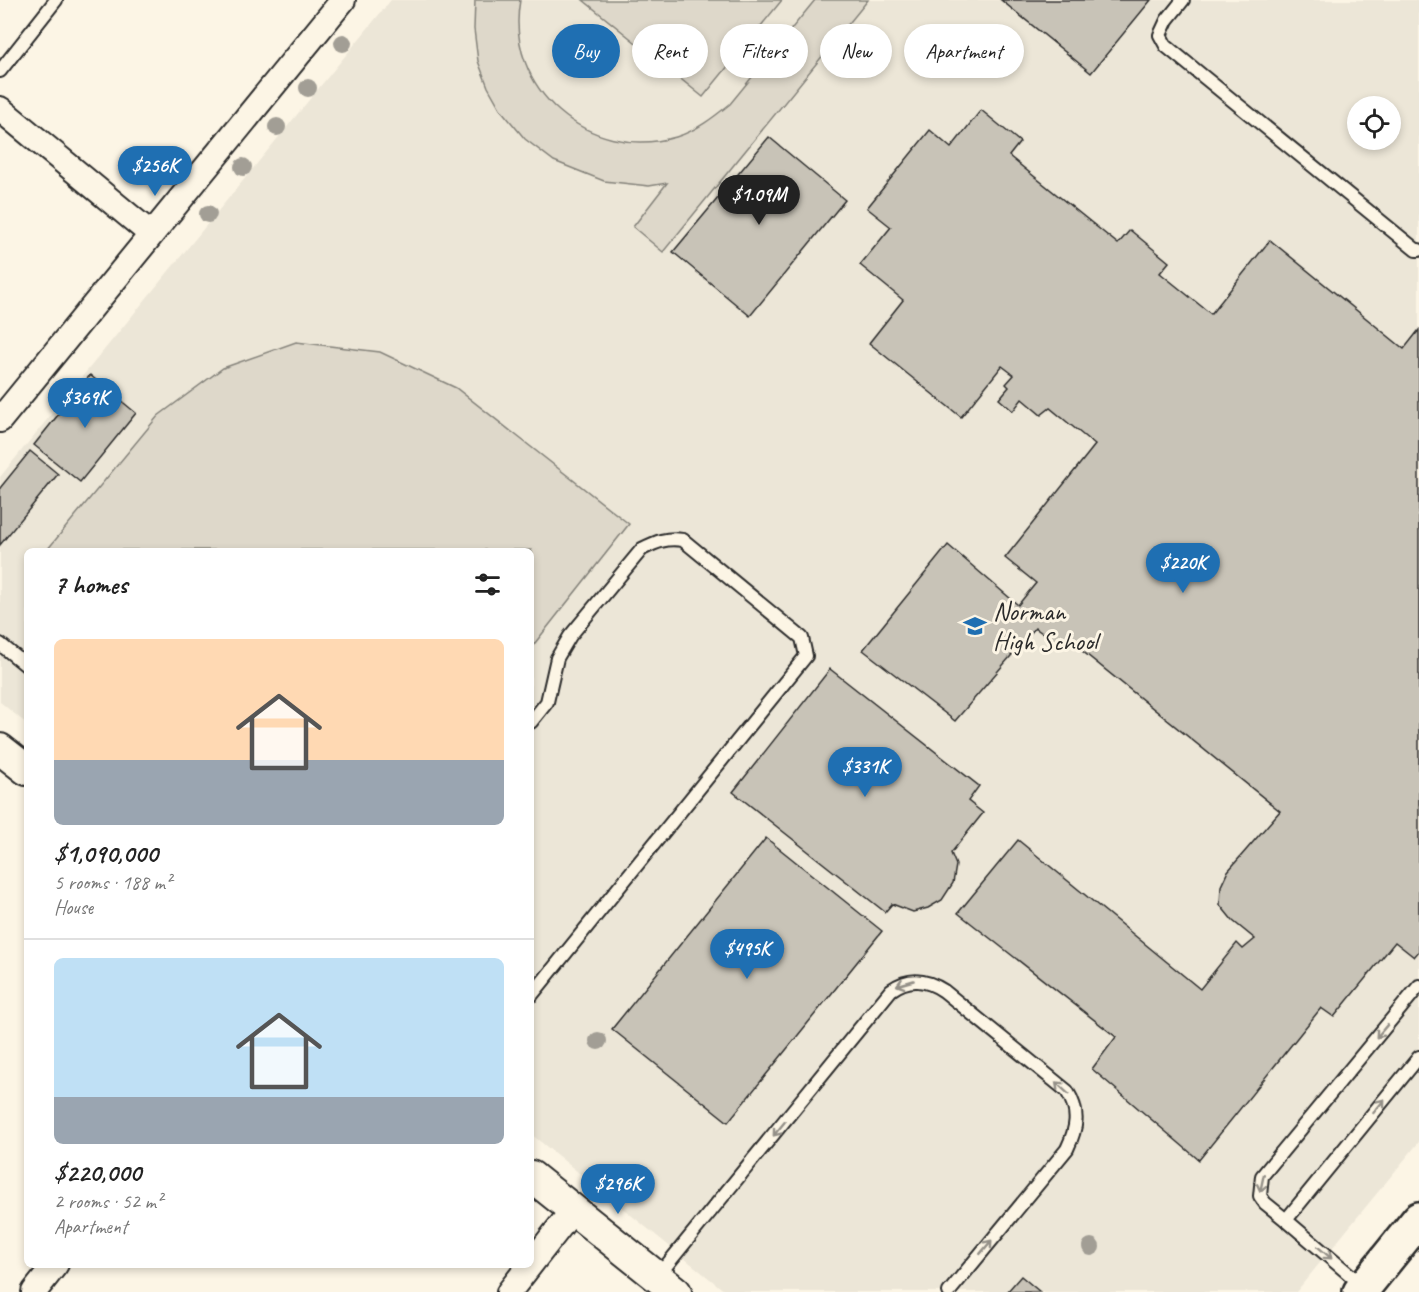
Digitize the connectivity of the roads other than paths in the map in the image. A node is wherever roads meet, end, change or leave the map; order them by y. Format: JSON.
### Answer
{"nodes":[{"id":1,"x":56,"y":0,"type":"edge"},
{"id":2,"x":343,"y":0,"type":"edge"},
{"id":3,"x":1183,"y":0,"type":"edge"},
{"id":4,"x":0,"y":70,"type":"edge"},
{"id":5,"x":0,"y":109,"type":"edge"},
{"id":6,"x":152,"y":234,"type":"junction"},
{"id":7,"x":1419,"y":250,"type":"edge"},
{"id":8,"x":0,"y":420,"type":"edge"},
{"id":9,"x":0,"y":644,"type":"edge"},
{"id":10,"x":24,"y":664,"type":"edge"},
{"id":11,"x":534,"y":718,"type":"edge"},
{"id":12,"x":0,"y":749,"type":"edge"},
{"id":13,"x":24,"y":768,"type":"edge"},
{"id":14,"x":1419,"y":986,"type":"edge"},
{"id":15,"x":534,"y":992,"type":"edge"},
{"id":16,"x":1419,"y":1057,"type":"edge"},
{"id":17,"x":534,"y":1178,"type":"edge"},
{"id":18,"x":573,"y":1210,"type":"junction"},
{"id":19,"x":1419,"y":1219,"type":"edge"},
{"id":20,"x":1286,"y":1220,"type":"junction"},
{"id":21,"x":534,"y":1260,"type":"edge"},
{"id":22,"x":53,"y":1268,"type":"edge"},
{"id":23,"x":528,"y":1268,"type":"edge"},
{"id":24,"x":667,"y":1285,"type":"edge"},
{"id":25,"x":1365,"y":1290,"type":"edge"},
{"id":26,"x":34,"y":1292,"type":"edge"},
{"id":27,"x":509,"y":1292,"type":"edge"},
{"id":28,"x":949,"y":1292,"type":"edge"}],
"edges":[{"from":1,"to":4,"type":"lane"},
{"from":2,"to":6,"type":"street"},
{"from":3,"to":7,"type":"lane"},
{"from":5,"to":6,"type":"street"},
{"from":6,"to":8,"type":"street"},
{"from":9,"to":10,"type":"lane"},
{"from":11,"to":15,"type":"lane"},
{"from":12,"to":13,"type":"street"},
{"from":14,"to":20,"type":"lane","one_way":true},
{"from":20,"to":16,"type":"lane","one_way":true},
{"from":17,"to":18,"type":"street"},
{"from":18,"to":21,"type":"street"},
{"from":18,"to":24,"type":"street"},
{"from":19,"to":25,"type":"main road"},
{"from":20,"to":25,"type":"lane","one_way":true},
{"from":22,"to":26,"type":"street"},
{"from":23,"to":27,"type":"street"},
{"from":28,"to":24,"type":"lane","one_way":true}]}
